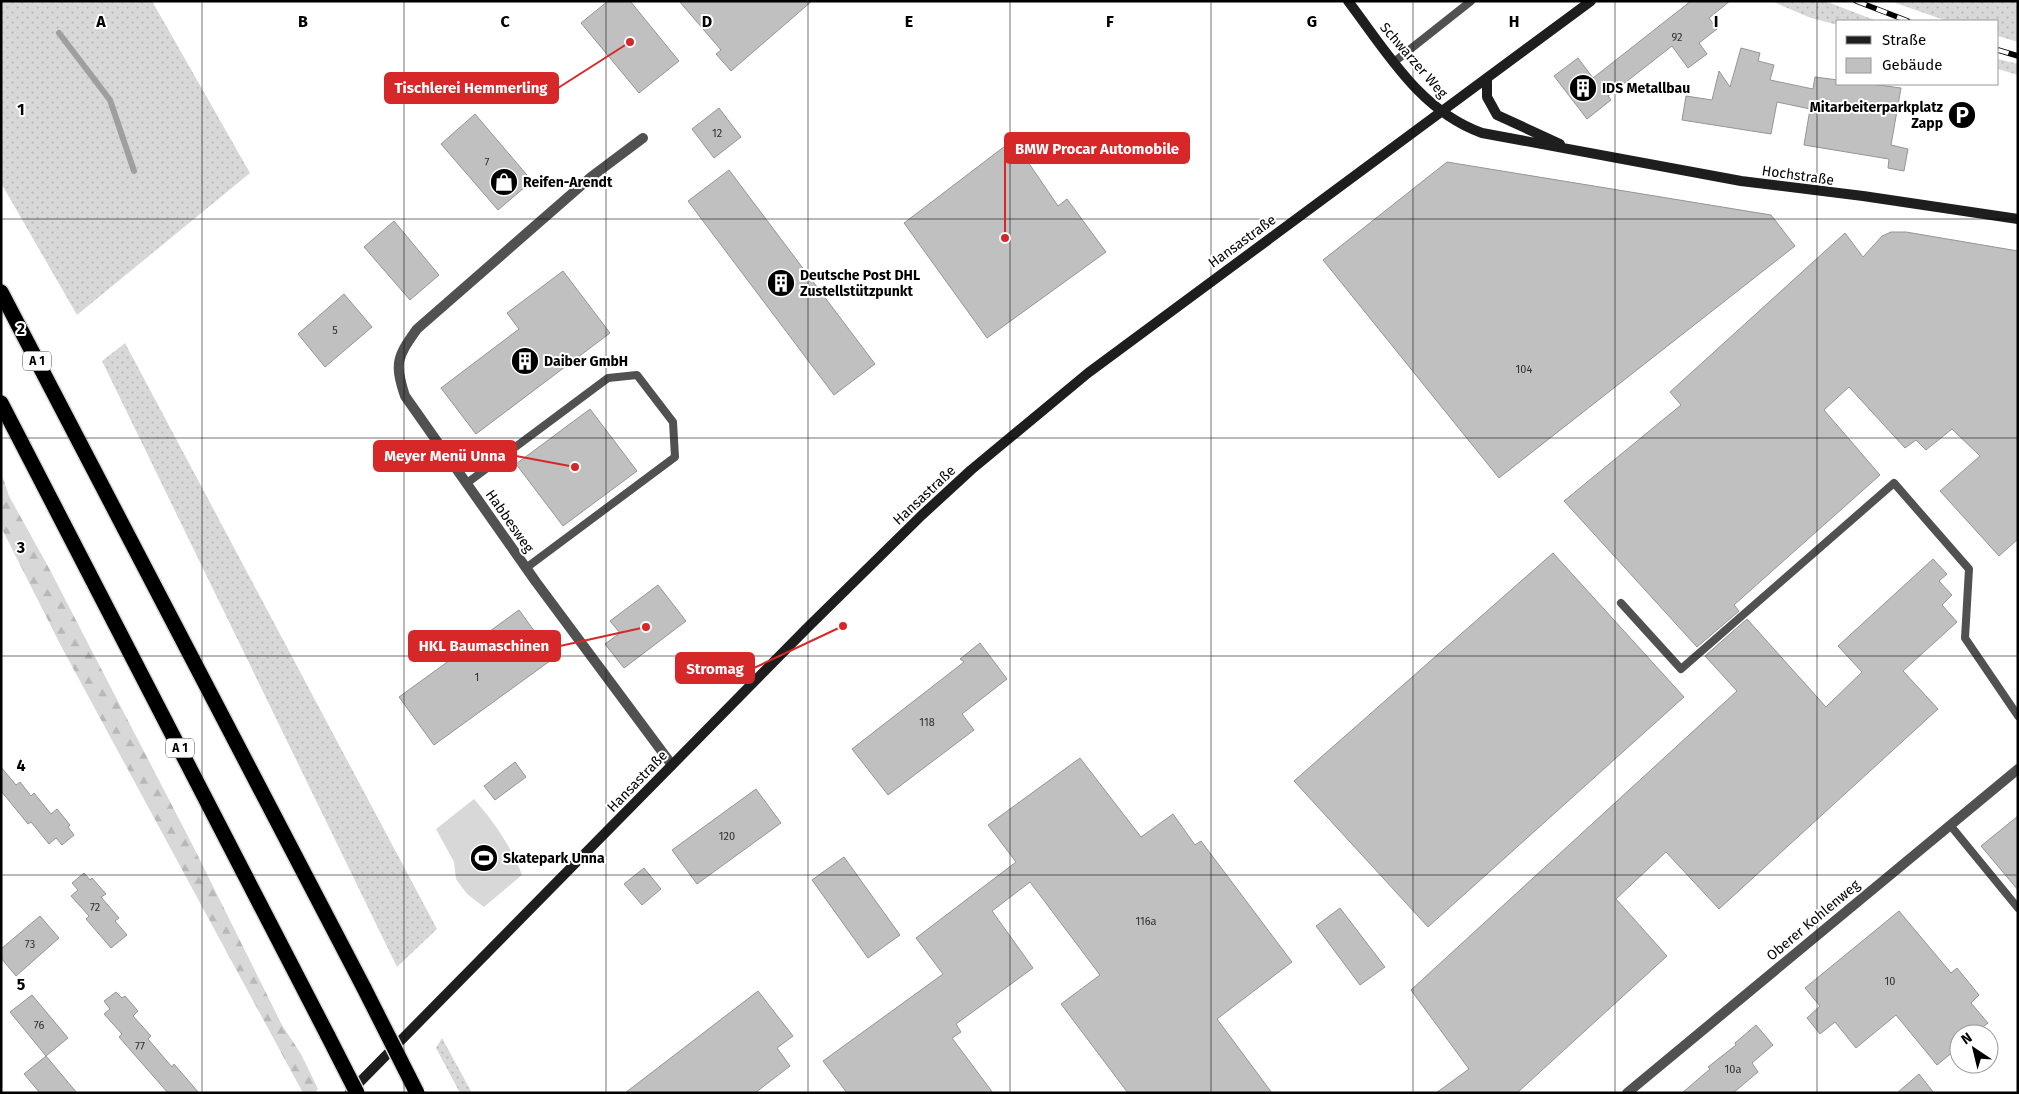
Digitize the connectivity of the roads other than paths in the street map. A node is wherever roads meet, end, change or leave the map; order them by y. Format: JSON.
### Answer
{"nodes":[{"id":1,"x":1348,"y":1,"type":"edge"},
{"id":2,"x":1471,"y":1,"type":"edge"},
{"id":3,"x":1591,"y":1,"type":"edge"},
{"id":4,"x":1394,"y":62,"type":"junction"},
{"id":5,"x":1487,"y":78,"type":"junction"},
{"id":6,"x":1441,"y":112,"type":"junction"},
{"id":7,"x":643,"y":138,"type":"dead end"},
{"id":8,"x":1576,"y":151,"type":"junction"},
{"id":9,"x":2018,"y":220,"type":"edge"},
{"id":10,"x":2,"y":292,"type":"edge"},
{"id":11,"x":1,"y":402,"type":"edge"},
{"id":12,"x":467,"y":483,"type":"junction"},
{"id":13,"x":526,"y":568,"type":"junction"},
{"id":14,"x":1621,"y":604,"type":"dead end"},
{"id":15,"x":2018,"y":716,"type":"edge"},
{"id":16,"x":672,"y":765,"type":"junction"},
{"id":17,"x":2018,"y":769,"type":"edge"},
{"id":18,"x":1950,"y":825,"type":"junction"},
{"id":19,"x":2018,"y":908,"type":"edge"},
{"id":20,"x":350,"y":1093,"type":"edge"},
{"id":21,"x":357,"y":1093,"type":"edge"},
{"id":22,"x":417,"y":1093,"type":"edge"},
{"id":23,"x":1627,"y":1093,"type":"edge"}],
"edges":[{"from":1,"to":4,"type":"main road","name":"Schwarzer Weg"},
{"from":2,"to":4,"type":"lane"},
{"from":3,"to":5,"type":"main road","name":"Hansastraße"},
{"from":4,"to":6,"type":"main road","name":"Schwarzer Weg"},
{"from":5,"to":6,"type":"main road","name":"Hansastraße"},
{"from":5,"to":8,"type":"main road","name":"Hochstraße"},
{"from":6,"to":8,"type":"main road","name":"Hochstraße"},
{"from":6,"to":16,"type":"main road","name":"Hansastraße"},
{"from":7,"to":12,"type":"street","name":"Habbesweg"},
{"from":8,"to":9,"type":"main road","name":"Hochstraße"},
{"from":10,"to":22,"type":"highway","number":"A 1","bridge":true},
{"from":11,"to":21,"type":"highway","number":"A 1","bridge":true},
{"from":12,"to":13,"type":"street","name":"Habbesweg"},
{"from":12,"to":13,"type":"lane"},
{"from":13,"to":16,"type":"street","name":"Habbesweg"},
{"from":14,"to":15,"type":"lane"},
{"from":16,"to":20,"type":"main road","name":"Hansastraße"},
{"from":17,"to":18,"type":"street","name":"Oberer Kohlenweg"},
{"from":18,"to":19,"type":"lane"},
{"from":18,"to":23,"type":"street","name":"Oberer Kohlenweg"}]}
